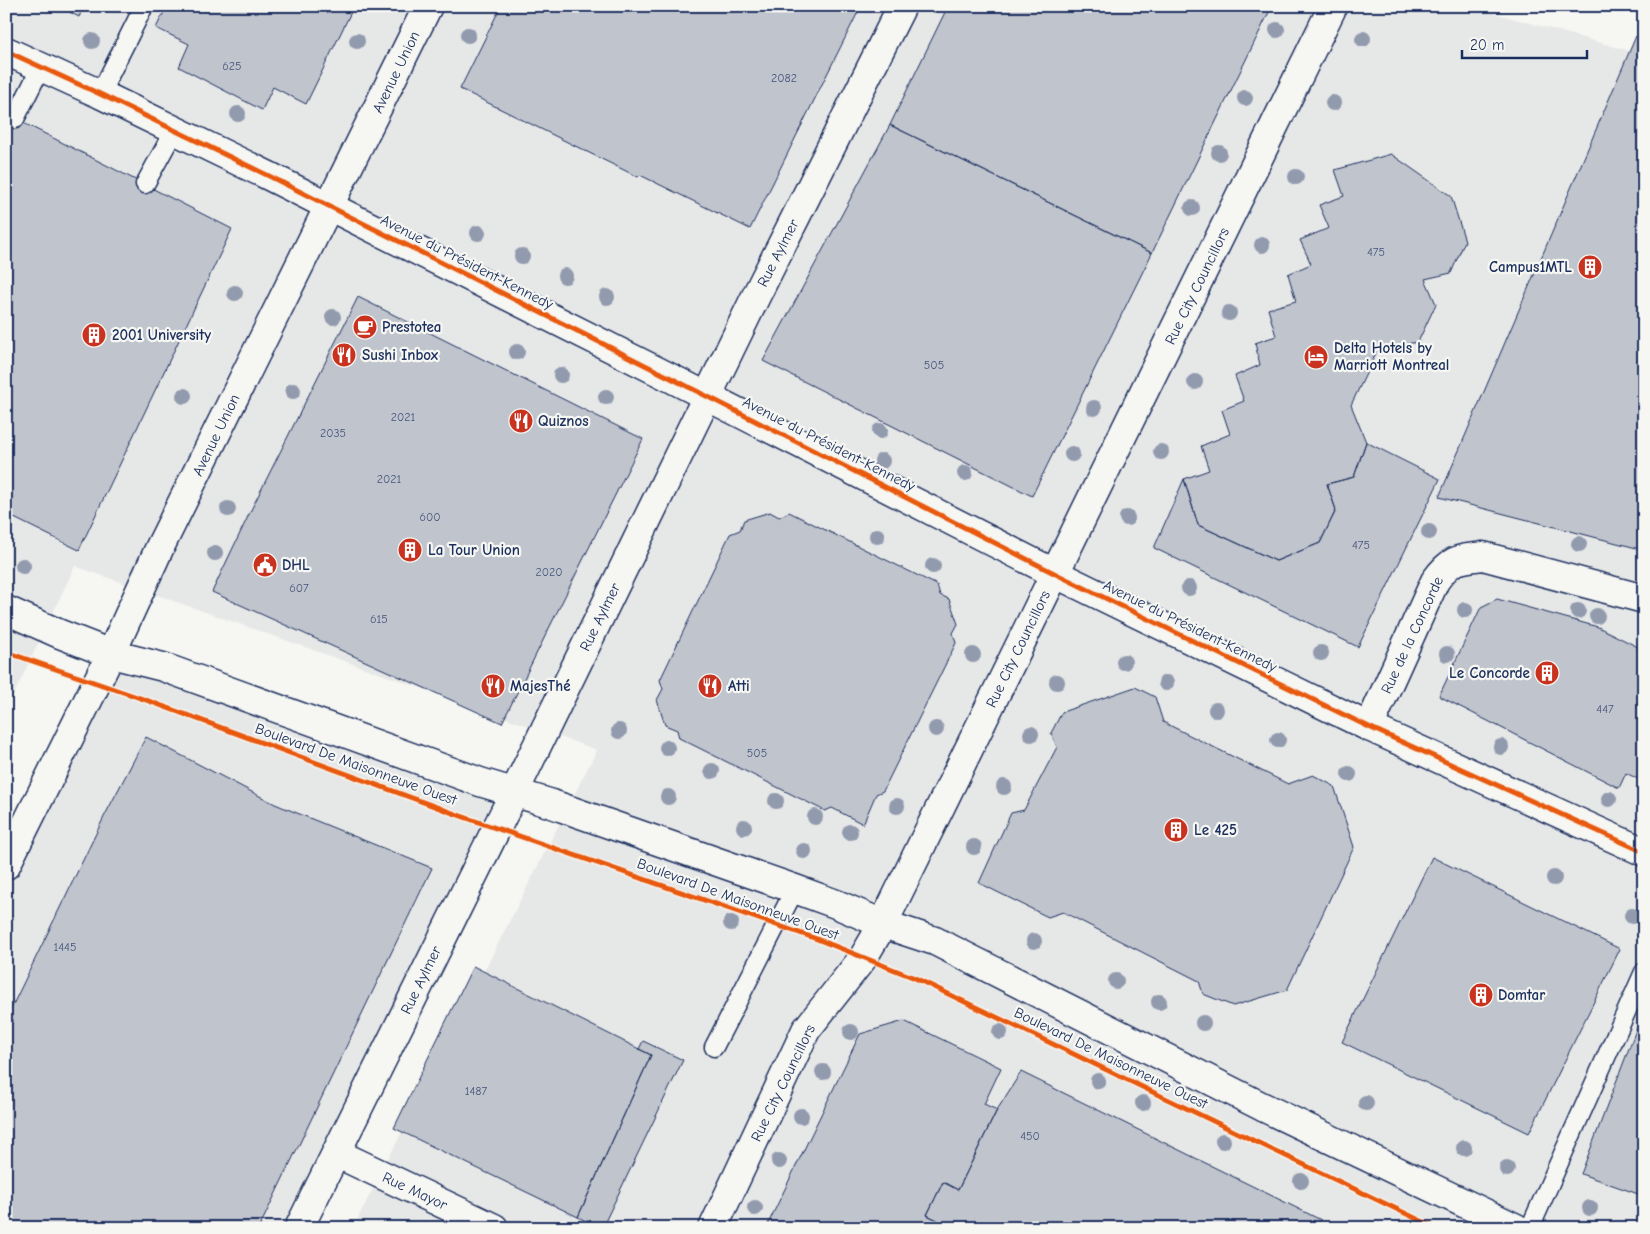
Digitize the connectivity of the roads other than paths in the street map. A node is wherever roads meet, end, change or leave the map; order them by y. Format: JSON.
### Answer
{"nodes":[{"id":1,"x":144,"y":6,"type":"edge"},
{"id":2,"x":428,"y":6,"type":"edge"},
{"id":3,"x":902,"y":6,"type":"edge"},
{"id":4,"x":1334,"y":6,"type":"edge"},
{"id":5,"x":6,"y":51,"type":"edge"},
{"id":6,"x":41,"y":67,"type":"junction"},
{"id":7,"x":100,"y":94,"type":"junction"},
{"id":8,"x":15,"y":119,"type":"dead end"},
{"id":9,"x":174,"y":131,"type":"junction"},
{"id":10,"x":145,"y":184,"type":"dead end"},
{"id":11,"x":329,"y":207,"type":"junction"},
{"id":12,"x":707,"y":397,"type":"junction"},
{"id":13,"x":1056,"y":574,"type":"junction"},
{"id":14,"x":1644,"y":599,"type":"edge"},
{"id":15,"x":6,"y":610,"type":"edge"},
{"id":16,"x":110,"y":654,"type":"junction"},
{"id":17,"x":1369,"y":727,"type":"junction"},
{"id":18,"x":514,"y":793,"type":"junction"},
{"id":19,"x":1644,"y":852,"type":"edge"},
{"id":20,"x":6,"y":865,"type":"edge"},
{"id":21,"x":795,"y":889,"type":"junction"},
{"id":22,"x":883,"y":924,"type":"junction"},
{"id":23,"x":1644,"y":972,"type":"edge"},
{"id":24,"x":714,"y":1047,"type":"dead end"},
{"id":25,"x":336,"y":1154,"type":"junction"},
{"id":26,"x":299,"y":1228,"type":"edge"},
{"id":27,"x":494,"y":1228,"type":"edge"},
{"id":28,"x":713,"y":1228,"type":"edge"},
{"id":29,"x":1516,"y":1228,"type":"edge"},
{"id":30,"x":1530,"y":1228,"type":"edge"}],
"edges":[{"from":1,"to":7,"type":"lane"},
{"from":2,"to":11,"type":"street","name":"Avenue Union"},
{"from":3,"to":12,"type":"street","name":"Rue Aylmer"},
{"from":4,"to":13,"type":"street","name":"Rue City Councillors"},
{"from":5,"to":6,"type":"street","name":"Avenue du Président-Kennedy"},
{"from":6,"to":7,"type":"street","name":"Avenue du Président-Kennedy"},
{"from":6,"to":8,"type":"lane"},
{"from":7,"to":9,"type":"street","name":"Avenue du Président-Kennedy"},
{"from":9,"to":10,"type":"lane"},
{"from":9,"to":11,"type":"street","name":"Avenue du Président-Kennedy"},
{"from":11,"to":12,"type":"street","name":"Avenue du Président-Kennedy"},
{"from":11,"to":16,"type":"street","name":"Avenue Union"},
{"from":12,"to":13,"type":"street","name":"Avenue du Président-Kennedy"},
{"from":12,"to":18,"type":"street","name":"Rue Aylmer"},
{"from":13,"to":17,"type":"street","name":"Avenue du Président-Kennedy"},
{"from":13,"to":22,"type":"street","name":"Rue City Councillors"},
{"from":14,"to":17,"type":"street","name":"Rue de la Concorde"},
{"from":15,"to":16,"type":"street","name":"Boulevard De Maisonneuve Ouest"},
{"from":16,"to":18,"type":"street","name":"Boulevard De Maisonneuve Ouest"},
{"from":16,"to":20,"type":"street","name":"Avenue Union"},
{"from":17,"to":19,"type":"street","name":"Avenue du Président-Kennedy"},
{"from":18,"to":21,"type":"street","name":"Boulevard De Maisonneuve Ouest"},
{"from":18,"to":25,"type":"street","name":"Rue Aylmer"},
{"from":21,"to":22,"type":"street","name":"Boulevard De Maisonneuve Ouest"},
{"from":21,"to":24,"type":"lane"},
{"from":22,"to":28,"type":"street","name":"Rue City Councillors"},
{"from":22,"to":29,"type":"street","name":"Boulevard De Maisonneuve Ouest"},
{"from":23,"to":30,"type":"lane"},
{"from":25,"to":26,"type":"street","name":"Rue Aylmer"},
{"from":25,"to":27,"type":"street","name":"Rue Mayor"}]}
